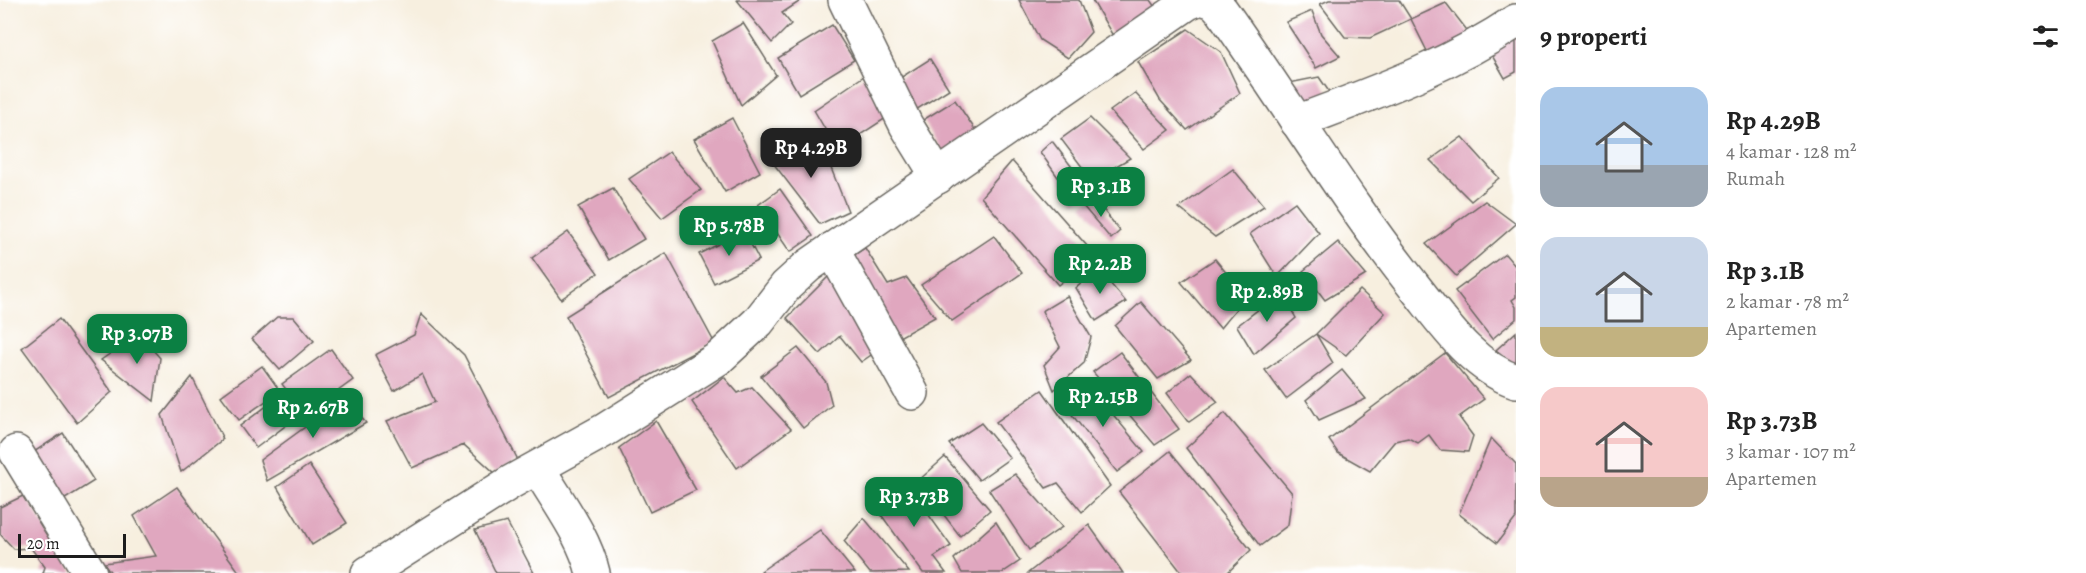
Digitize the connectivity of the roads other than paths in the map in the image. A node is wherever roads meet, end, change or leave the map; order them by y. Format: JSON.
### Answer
{"nodes":[{"id":1,"x":845,"y":0,"type":"edge"},
{"id":2,"x":1195,"y":0,"type":"edge"},
{"id":3,"x":1207,"y":0,"type":"edge"},
{"id":4,"x":1516,"y":21,"type":"edge"},
{"id":5,"x":1297,"y":122,"type":"junction"},
{"id":6,"x":939,"y":177,"type":"junction"},
{"id":7,"x":832,"y":249,"type":"junction"},
{"id":8,"x":1516,"y":381,"type":"edge"},
{"id":9,"x":912,"y":393,"type":"dead end"},
{"id":10,"x":16,"y":452,"type":"dead end"},
{"id":11,"x":538,"y":468,"type":"junction"},
{"id":12,"x":90,"y":573,"type":"edge"},
{"id":13,"x":368,"y":573,"type":"edge"},
{"id":14,"x":593,"y":573,"type":"edge"}],
"edges":[{"from":1,"to":6,"type":"street"},
{"from":2,"to":6,"type":"street"},
{"from":3,"to":5,"type":"street"},
{"from":4,"to":5,"type":"street"},
{"from":5,"to":8,"type":"street"},
{"from":6,"to":7,"type":"street"},
{"from":7,"to":9,"type":"street"},
{"from":7,"to":11,"type":"street"},
{"from":10,"to":12,"type":"street"},
{"from":11,"to":13,"type":"street"},
{"from":11,"to":14,"type":"street"}]}
